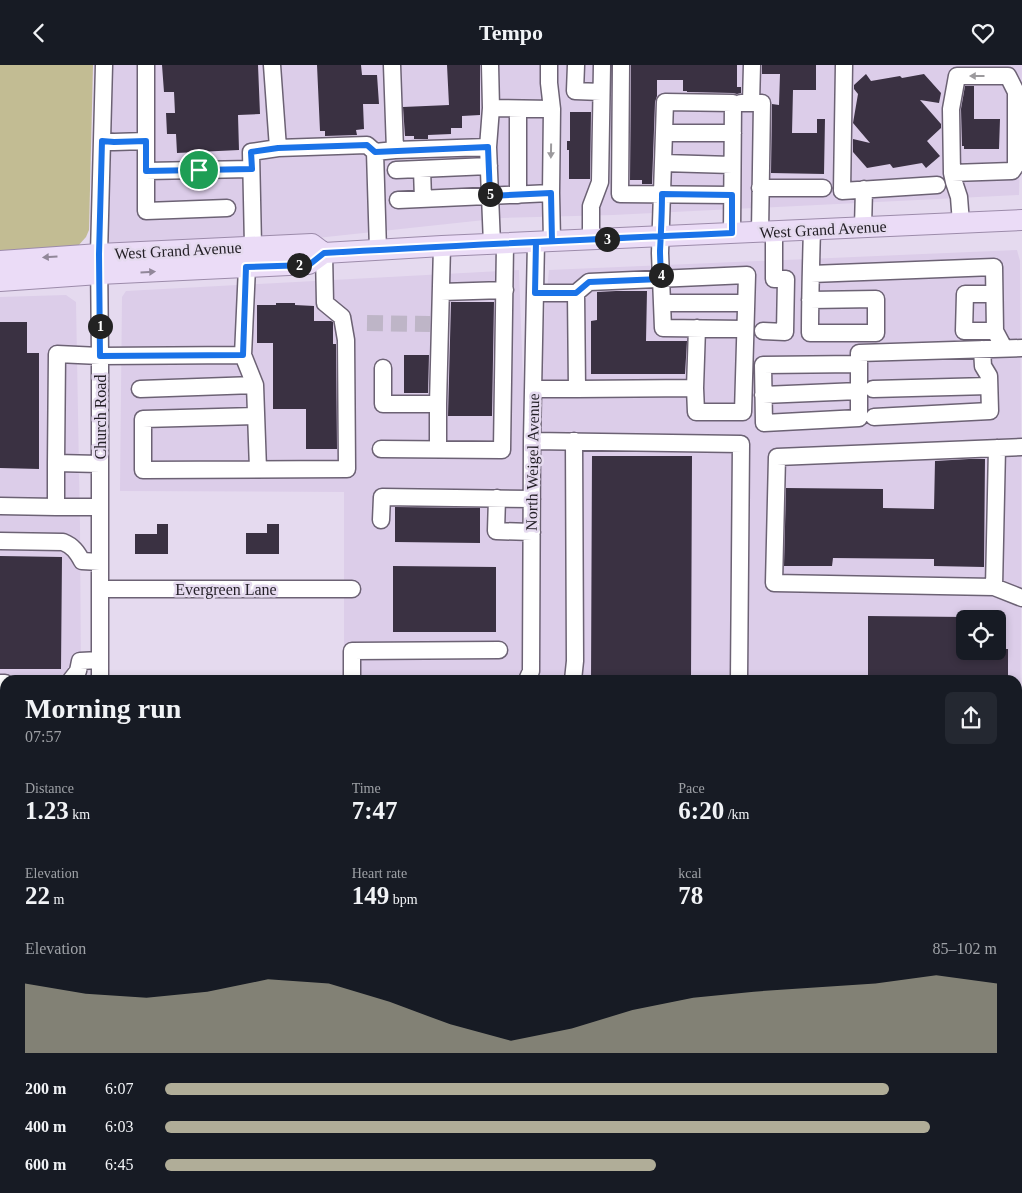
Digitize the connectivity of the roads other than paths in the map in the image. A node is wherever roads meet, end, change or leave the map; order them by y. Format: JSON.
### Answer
{"nodes":[{"id":1,"x":104,"y":65,"type":"edge"},
{"id":2,"x":146,"y":65,"type":"edge"},
{"id":3,"x":272,"y":65,"type":"edge"},
{"id":4,"x":392,"y":65,"type":"edge"},
{"id":5,"x":490,"y":65,"type":"edge"},
{"id":6,"x":549,"y":65,"type":"edge"},
{"id":7,"x":576,"y":65,"type":"edge"},
{"id":8,"x":602,"y":65,"type":"edge"},
{"id":9,"x":621,"y":65,"type":"edge"},
{"id":10,"x":752,"y":65,"type":"edge"},
{"id":11,"x":844,"y":65,"type":"edge"},
{"id":12,"x":601,"y":92,"type":"junction"},
{"id":13,"x":1019,"y":92,"type":"edge"},
{"id":14,"x":733,"y":103,"type":"junction"},
{"id":15,"x":751,"y":103,"type":"junction"},
{"id":16,"x":491,"y":108,"type":"junction"},
{"id":17,"x":518,"y":109,"type":"junction"},
{"id":18,"x":552,"y":109,"type":"junction"},
{"id":19,"x":664,"y":133,"type":"junction"},
{"id":20,"x":733,"y":133,"type":"junction"},
{"id":21,"x":102,"y":141,"type":"junction"},
{"id":22,"x":146,"y":141,"type":"junction"},
{"id":23,"x":488,"y":147,"type":"junction"},
{"id":24,"x":278,"y":148,"type":"junction"},
{"id":25,"x":395,"y":150,"type":"junction"},
{"id":26,"x":375,"y":152,"type":"junction"},
{"id":27,"x":663,"y":163,"type":"junction"},
{"id":28,"x":732,"y":165,"type":"junction"},
{"id":29,"x":1020,"y":165,"type":"edge"},
{"id":30,"x":489,"y":166,"type":"junction"},
{"id":31,"x":252,"y":169,"type":"junction"},
{"id":32,"x":422,"y":169,"type":"junction"},
{"id":33,"x":396,"y":170,"type":"dead end"},
{"id":34,"x":146,"y":171,"type":"junction"},
{"id":35,"x":952,"y":173,"type":"junction"},
{"id":36,"x":937,"y":185,"type":"dead end"},
{"id":37,"x":760,"y":187,"type":"junction"},
{"id":38,"x":823,"y":188,"type":"dead end"},
{"id":39,"x":864,"y":189,"type":"junction"},
{"id":40,"x":551,"y":193,"type":"junction"},
{"id":41,"x":662,"y":194,"type":"junction"},
{"id":42,"x":518,"y":195,"type":"junction"},
{"id":43,"x":732,"y":195,"type":"junction"},
{"id":44,"x":490,"y":196,"type":"junction"},
{"id":45,"x":423,"y":199,"type":"junction"},
{"id":46,"x":398,"y":200,"type":"dead end"},
{"id":47,"x":226,"y":209,"type":"dead end"},
{"id":48,"x":1022,"y":220,"type":"edge"},
{"id":49,"x":961,"y":223,"type":"junction"},
{"id":50,"x":863,"y":227,"type":"junction"},
{"id":51,"x":812,"y":229,"type":"junction"},
{"id":52,"x":767,"y":231,"type":"junction"},
{"id":53,"x":732,"y":233,"type":"junction"},
{"id":54,"x":661,"y":236,"type":"junction"},
{"id":55,"x":591,"y":240,"type":"junction"},
{"id":56,"x":544,"y":242,"type":"junction"},
{"id":57,"x":499,"y":244,"type":"junction"},
{"id":58,"x":442,"y":246,"type":"junction"},
{"id":59,"x":253,"y":247,"type":"junction"},
{"id":60,"x":378,"y":250,"type":"junction"},
{"id":61,"x":324,"y":253,"type":"junction"},
{"id":62,"x":99,"y":254,"type":"junction"},
{"id":63,"x":0,"y":261,"type":"edge"},
{"id":64,"x":246,"y":267,"type":"junction"},
{"id":65,"x":99,"y":274,"type":"junction"},
{"id":66,"x":811,"y":275,"type":"junction"},
{"id":67,"x":661,"y":279,"type":"junction"},
{"id":68,"x":0,"y":281,"type":"edge"},
{"id":69,"x":505,"y":290,"type":"junction"},
{"id":70,"x":441,"y":292,"type":"junction"},
{"id":71,"x":535,"y":293,"type":"junction"},
{"id":72,"x":576,"y":293,"type":"junction"},
{"id":73,"x":994,"y":294,"type":"junction"},
{"id":74,"x":810,"y":300,"type":"dead end"},
{"id":75,"x":662,"y":303,"type":"junction"},
{"id":76,"x":746,"y":303,"type":"junction"},
{"id":77,"x":697,"y":329,"type":"junction"},
{"id":78,"x":745,"y":329,"type":"junction"},
{"id":79,"x":762,"y":331,"type":"dead end"},
{"id":80,"x":995,"y":331,"type":"junction"},
{"id":81,"x":1004,"y":348,"type":"junction"},
{"id":82,"x":1022,"y":348,"type":"edge"},
{"id":83,"x":982,"y":349,"type":"junction"},
{"id":84,"x":243,"y":355,"type":"junction"},
{"id":85,"x":100,"y":356,"type":"junction"},
{"id":86,"x":860,"y":364,"type":"junction"},
{"id":87,"x":383,"y":368,"type":"dead end"},
{"id":88,"x":255,"y":385,"type":"junction"},
{"id":89,"x":989,"y":386,"type":"junction"},
{"id":90,"x":696,"y":388,"type":"junction"},
{"id":91,"x":140,"y":389,"type":"dead end"},
{"id":92,"x":533,"y":389,"type":"junction"},
{"id":93,"x":578,"y":389,"type":"junction"},
{"id":94,"x":866,"y":390,"type":"junction"},
{"id":95,"x":763,"y":395,"type":"junction"},
{"id":96,"x":438,"y":404,"type":"junction"},
{"id":97,"x":256,"y":416,"type":"junction"},
{"id":98,"x":874,"y":417,"type":"dead end"},
{"id":99,"x":532,"y":441,"type":"junction"},
{"id":100,"x":574,"y":441,"type":"junction"},
{"id":101,"x":1022,"y":447,"type":"edge"},
{"id":102,"x":997,"y":448,"type":"junction"},
{"id":103,"x":381,"y":449,"type":"dead end"},
{"id":104,"x":438,"y":449,"type":"junction"},
{"id":105,"x":56,"y":463,"type":"junction"},
{"id":106,"x":100,"y":464,"type":"junction"},
{"id":107,"x":258,"y":469,"type":"junction"},
{"id":108,"x":497,"y":498,"type":"junction"},
{"id":109,"x":532,"y":499,"type":"junction"},
{"id":110,"x":0,"y":506,"type":"edge"},
{"id":111,"x":56,"y":507,"type":"junction"},
{"id":112,"x":100,"y":507,"type":"junction"},
{"id":113,"x":381,"y":520,"type":"dead end"},
{"id":114,"x":532,"y":531,"type":"junction"},
{"id":115,"x":0,"y":541,"type":"edge"},
{"id":116,"x":100,"y":562,"type":"junction"},
{"id":117,"x":994,"y":587,"type":"junction"},
{"id":118,"x":100,"y":589,"type":"junction"},
{"id":119,"x":352,"y":589,"type":"dead end"},
{"id":120,"x":1022,"y":598,"type":"edge"},
{"id":121,"x":499,"y":650,"type":"dead end"},
{"id":122,"x":100,"y":661,"type":"junction"},
{"id":123,"x":75,"y":675,"type":"edge"},
{"id":124,"x":100,"y":675,"type":"edge"},
{"id":125,"x":352,"y":675,"type":"edge"},
{"id":126,"x":529,"y":675,"type":"edge"},
{"id":127,"x":574,"y":675,"type":"edge"},
{"id":128,"x":739,"y":675,"type":"edge"}],
"edges":[{"from":1,"to":21,"type":"street","name":"Church Road"},
{"from":2,"to":22,"type":"street"},
{"from":3,"to":24,"type":"street"},
{"from":4,"to":25,"type":"street"},
{"from":5,"to":16,"type":"street"},
{"from":6,"to":18,"type":"street","name":"North Weigel Avenue"},
{"from":7,"to":12,"type":"street"},
{"from":8,"to":12,"type":"street"},
{"from":9,"to":41,"type":"street"},
{"from":10,"to":15,"type":"street"},
{"from":11,"to":39,"type":"street"},
{"from":12,"to":55,"type":"street"},
{"from":13,"to":29,"type":"street"},
{"from":13,"to":35,"type":"street","one_way":true},
{"from":14,"to":15,"type":"street"},
{"from":14,"to":19,"type":"street"},
{"from":14,"to":20,"type":"street"},
{"from":15,"to":37,"type":"street"},
{"from":16,"to":17,"type":"street"},
{"from":16,"to":23,"type":"street"},
{"from":17,"to":18,"type":"street"},
{"from":17,"to":42,"type":"street"},
{"from":18,"to":40,"type":"street","name":"North Weigel Avenue","one_way":true},
{"from":19,"to":20,"type":"street"},
{"from":19,"to":27,"type":"street"},
{"from":20,"to":28,"type":"street"},
{"from":21,"to":22,"type":"street"},
{"from":21,"to":62,"type":"street","name":"Church Road"},
{"from":22,"to":34,"type":"street"},
{"from":23,"to":25,"type":"street"},
{"from":23,"to":30,"type":"street"},
{"from":24,"to":26,"type":"street"},
{"from":24,"to":31,"type":"street"},
{"from":25,"to":26,"type":"street"},
{"from":26,"to":60,"type":"street"},
{"from":27,"to":28,"type":"street"},
{"from":27,"to":41,"type":"street"},
{"from":28,"to":43,"type":"street"},
{"from":29,"to":35,"type":"street"},
{"from":30,"to":32,"type":"street"},
{"from":30,"to":44,"type":"street"},
{"from":31,"to":34,"type":"street"},
{"from":31,"to":59,"type":"street"},
{"from":32,"to":33,"type":"street"},
{"from":32,"to":45,"type":"street"},
{"from":34,"to":47,"type":"street"},
{"from":35,"to":49,"type":"street"},
{"from":36,"to":39,"type":"street"},
{"from":37,"to":38,"type":"street"},
{"from":37,"to":52,"type":"street"},
{"from":39,"to":50,"type":"street"},
{"from":40,"to":42,"type":"street"},
{"from":40,"to":56,"type":"street","name":"North Weigel Avenue"},
{"from":41,"to":43,"type":"street"},
{"from":41,"to":54,"type":"street"},
{"from":42,"to":44,"type":"street"},
{"from":43,"to":53,"type":"street"},
{"from":44,"to":45,"type":"street"},
{"from":44,"to":57,"type":"street"},
{"from":45,"to":46,"type":"street"},
{"from":48,"to":49,"type":"main road","name":"West Grand Avenue"},
{"from":49,"to":50,"type":"main road","name":"West Grand Avenue"},
{"from":50,"to":51,"type":"main road","name":"West Grand Avenue"},
{"from":51,"to":52,"type":"main road","name":"West Grand Avenue"},
{"from":51,"to":66,"type":"street"},
{"from":52,"to":53,"type":"main road","name":"West Grand Avenue"},
{"from":52,"to":79,"type":"street"},
{"from":53,"to":54,"type":"main road","name":"West Grand Avenue"},
{"from":54,"to":55,"type":"main road","name":"West Grand Avenue"},
{"from":54,"to":67,"type":"street"},
{"from":55,"to":56,"type":"main road","name":"West Grand Avenue"},
{"from":56,"to":57,"type":"main road","name":"West Grand Avenue"},
{"from":56,"to":71,"type":"street","name":"North Weigel Avenue"},
{"from":57,"to":58,"type":"main road","name":"West Grand Avenue"},
{"from":57,"to":69,"type":"street"},
{"from":58,"to":60,"type":"main road","name":"West Grand Avenue"},
{"from":58,"to":70,"type":"street"},
{"from":59,"to":61,"type":"main road","name":"West Grand Avenue"},
{"from":59,"to":62,"type":"main road","name":"West Grand Avenue"},
{"from":60,"to":61,"type":"main road","name":"West Grand Avenue"},
{"from":61,"to":64,"type":"main road","name":"West Grand Avenue"},
{"from":61,"to":107,"type":"street"},
{"from":62,"to":63,"type":"main road","name":"West Grand Avenue","one_way":true},
{"from":62,"to":65,"type":"street","name":"Church Road"},
{"from":65,"to":64,"type":"main road","name":"West Grand Avenue","one_way":true},
{"from":64,"to":84,"type":"street"},
{"from":65,"to":68,"type":"main road","name":"West Grand Avenue"},
{"from":65,"to":85,"type":"street","name":"Church Road"},
{"from":66,"to":73,"type":"street"},
{"from":66,"to":74,"type":"street"},
{"from":67,"to":72,"type":"street"},
{"from":67,"to":75,"type":"street"},
{"from":67,"to":76,"type":"street"},
{"from":69,"to":70,"type":"street"},
{"from":69,"to":104,"type":"street"},
{"from":70,"to":96,"type":"street"},
{"from":71,"to":72,"type":"street"},
{"from":71,"to":92,"type":"street","name":"North Weigel Avenue"},
{"from":72,"to":93,"type":"street"},
{"from":73,"to":80,"type":"street"},
{"from":73,"to":80,"type":"street"},
{"from":75,"to":76,"type":"street"},
{"from":75,"to":77,"type":"street"},
{"from":76,"to":78,"type":"street"},
{"from":77,"to":78,"type":"street"},
{"from":77,"to":90,"type":"street"},
{"from":78,"to":90,"type":"street"},
{"from":80,"to":81,"type":"street"},
{"from":81,"to":82,"type":"street"},
{"from":81,"to":83,"type":"street"},
{"from":83,"to":86,"type":"street"},
{"from":83,"to":89,"type":"street"},
{"from":84,"to":85,"type":"street"},
{"from":84,"to":88,"type":"street"},
{"from":85,"to":105,"type":"street"},
{"from":85,"to":106,"type":"street","name":"Church Road"},
{"from":86,"to":94,"type":"street"},
{"from":86,"to":95,"type":"street"},
{"from":87,"to":96,"type":"street"},
{"from":88,"to":91,"type":"street"},
{"from":88,"to":97,"type":"street"},
{"from":89,"to":94,"type":"street"},
{"from":89,"to":98,"type":"street"},
{"from":90,"to":93,"type":"street"},
{"from":92,"to":93,"type":"street"},
{"from":92,"to":99,"type":"street","name":"North Weigel Avenue"},
{"from":94,"to":95,"type":"street"},
{"from":94,"to":95,"type":"street"},
{"from":96,"to":104,"type":"street"},
{"from":97,"to":107,"type":"street"},
{"from":97,"to":107,"type":"street"},
{"from":99,"to":100,"type":"street"},
{"from":99,"to":109,"type":"street","name":"North Weigel Avenue"},
{"from":100,"to":127,"type":"street"},
{"from":100,"to":128,"type":"street"},
{"from":101,"to":102,"type":"street"},
{"from":102,"to":117,"type":"street"},
{"from":102,"to":117,"type":"street"},
{"from":103,"to":104,"type":"street"},
{"from":105,"to":106,"type":"street"},
{"from":105,"to":111,"type":"street"},
{"from":106,"to":112,"type":"street","name":"Church Road"},
{"from":108,"to":109,"type":"street"},
{"from":108,"to":113,"type":"street"},
{"from":108,"to":114,"type":"street"},
{"from":109,"to":114,"type":"street","name":"North Weigel Avenue"},
{"from":110,"to":111,"type":"street"},
{"from":111,"to":112,"type":"street"},
{"from":112,"to":116,"type":"street","name":"Church Road"},
{"from":114,"to":126,"type":"street","name":"North Weigel Avenue"},
{"from":115,"to":116,"type":"street"},
{"from":116,"to":118,"type":"street","name":"Church Road"},
{"from":117,"to":120,"type":"street"},
{"from":118,"to":119,"type":"street","name":"Evergreen Lane"},
{"from":118,"to":122,"type":"street","name":"Church Road"},
{"from":121,"to":125,"type":"street"},
{"from":122,"to":123,"type":"street"},
{"from":122,"to":124,"type":"street","name":"Church Road"}]}
